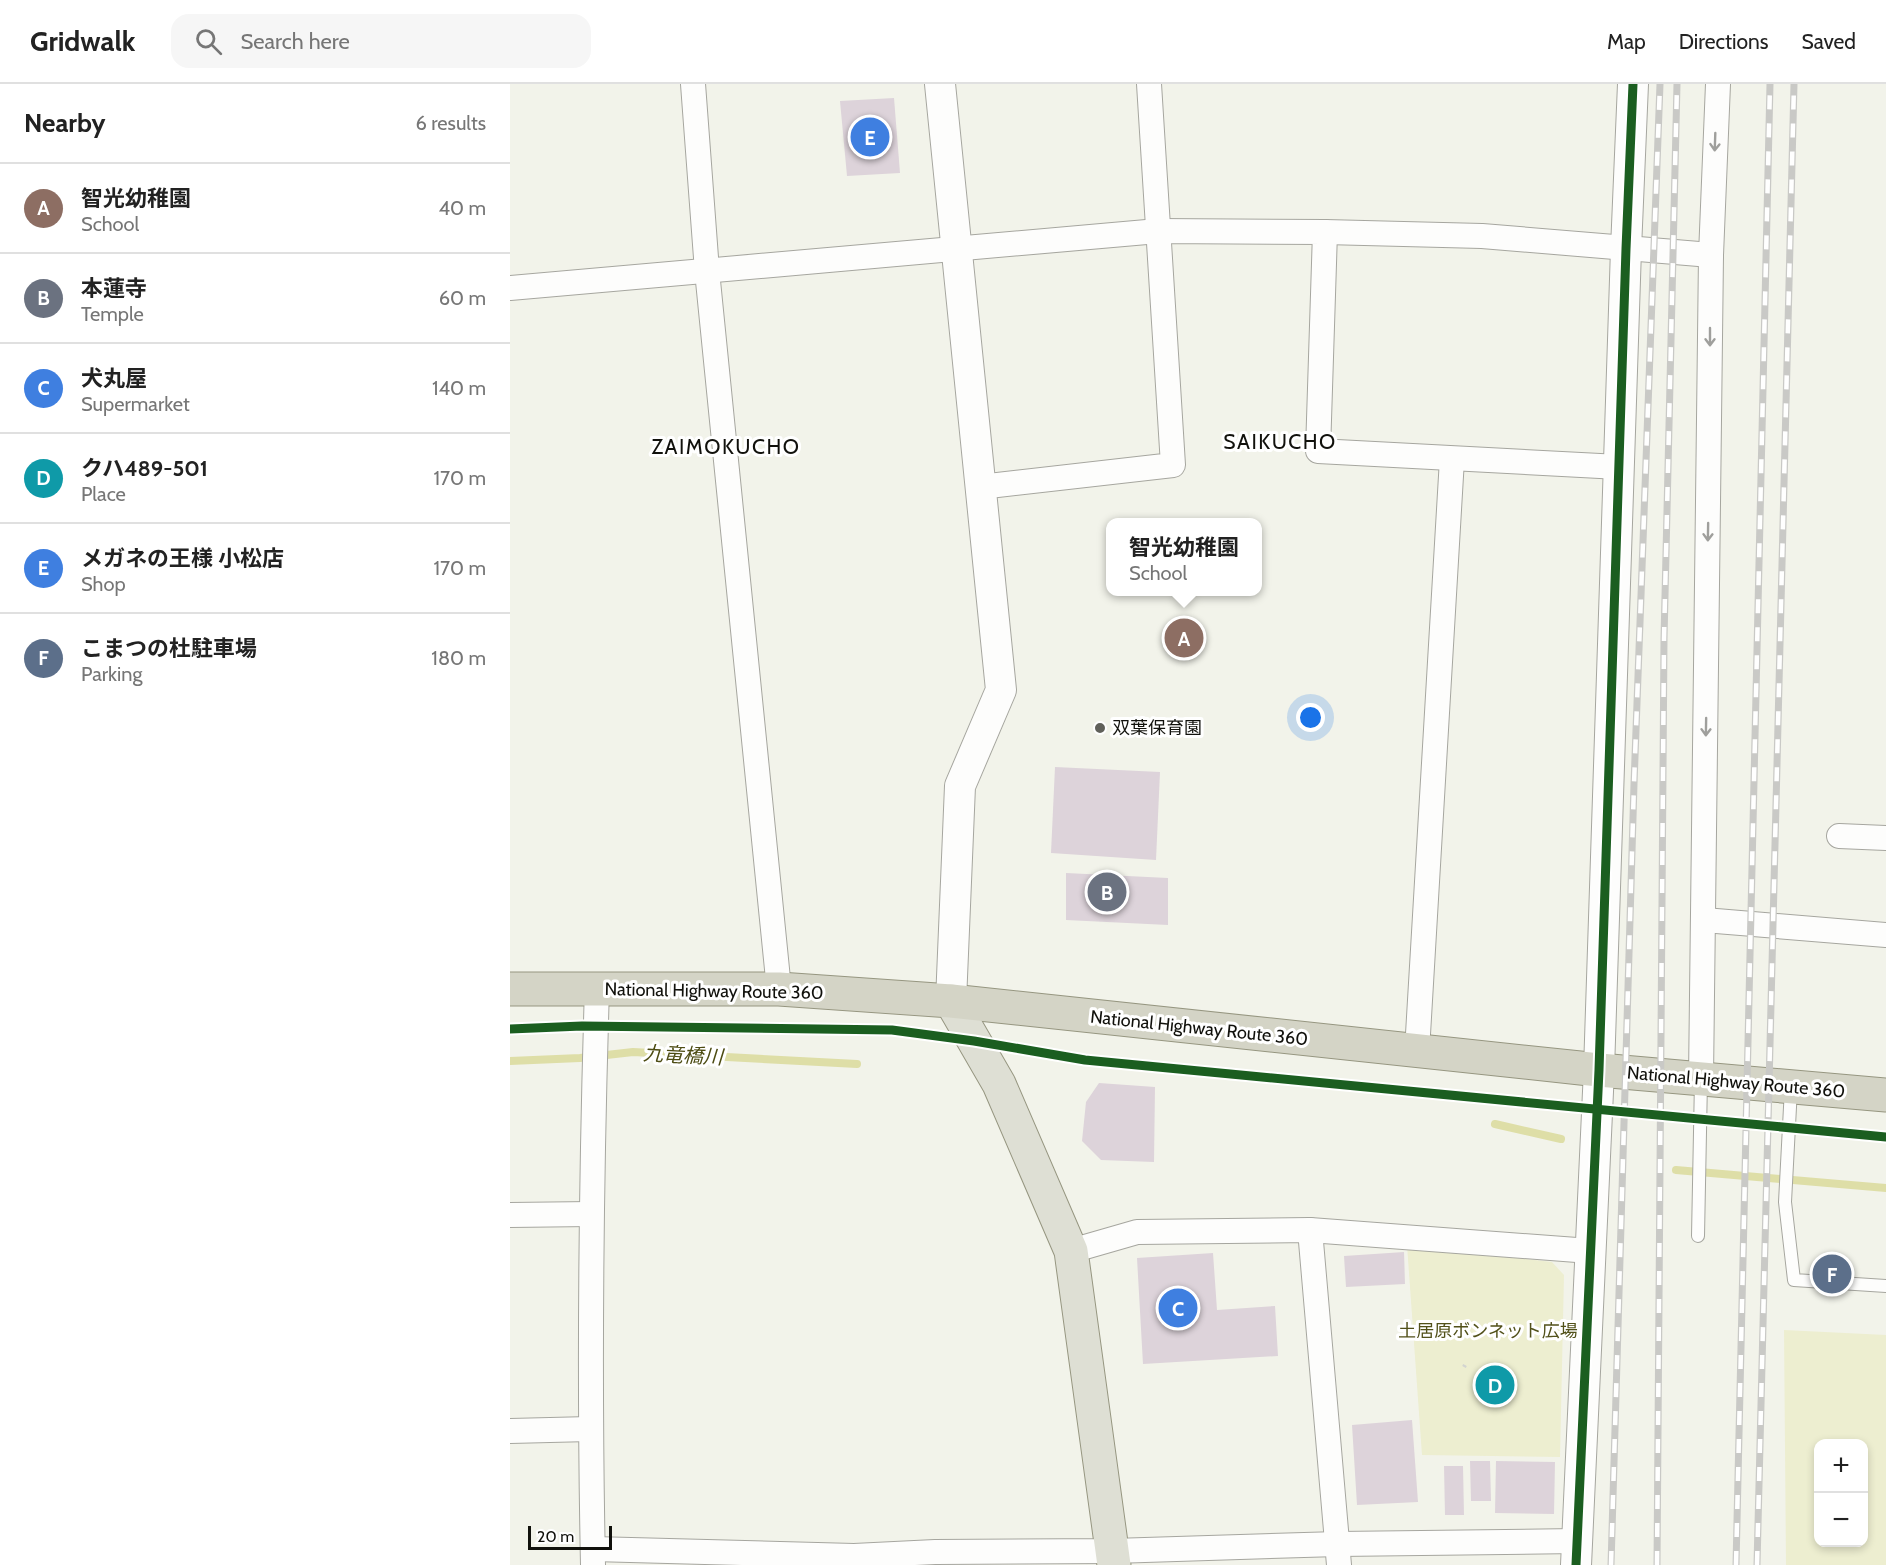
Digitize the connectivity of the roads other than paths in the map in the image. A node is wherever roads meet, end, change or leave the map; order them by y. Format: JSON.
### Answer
{"nodes":[{"id":1,"x":693,"y":84,"type":"edge"},
{"id":2,"x":940,"y":84,"type":"edge"},
{"id":3,"x":1149,"y":84,"type":"edge"},
{"id":4,"x":1633,"y":84,"type":"edge"},
{"id":5,"x":1718,"y":84,"type":"edge"},
{"id":6,"x":1158,"y":231,"type":"junction"},
{"id":7,"x":1325,"y":232,"type":"junction"},
{"id":8,"x":955,"y":249,"type":"junction"},
{"id":9,"x":1626,"y":249,"type":"junction"},
{"id":10,"x":1711,"y":255,"type":"junction"},
{"id":11,"x":707,"y":271,"type":"junction"},
{"id":12,"x":510,"y":288,"type":"edge"},
{"id":13,"x":1452,"y":459,"type":"junction"},
{"id":14,"x":1619,"y":467,"type":"junction"},
{"id":15,"x":980,"y":487,"type":"junction"},
{"id":16,"x":1839,"y":836,"type":"dead end"},
{"id":17,"x":1886,"y":838,"type":"edge"},
{"id":18,"x":1704,"y":920,"type":"junction"},
{"id":19,"x":1886,"y":935,"type":"edge"},
{"id":20,"x":597,"y":988,"type":"junction"},
{"id":21,"x":510,"y":989,"type":"edge"},
{"id":22,"x":779,"y":989,"type":"junction"},
{"id":23,"x":951,"y":1001,"type":"junction"},
{"id":24,"x":1417,"y":1051,"type":"junction"},
{"id":25,"x":1599,"y":1070,"type":"junction"},
{"id":26,"x":1701,"y":1078,"type":"junction"},
{"id":27,"x":1791,"y":1086,"type":"junction"},
{"id":28,"x":1886,"y":1095,"type":"edge"},
{"id":29,"x":591,"y":1214,"type":"junction"},
{"id":30,"x":510,"y":1215,"type":"edge"},
{"id":31,"x":1310,"y":1230,"type":"junction"},
{"id":32,"x":1698,"y":1236,"type":"dead end"},
{"id":33,"x":1071,"y":1251,"type":"junction"},
{"id":34,"x":1590,"y":1251,"type":"junction"},
{"id":35,"x":1886,"y":1286,"type":"edge"},
{"id":36,"x":590,"y":1429,"type":"junction"},
{"id":37,"x":510,"y":1431,"type":"edge"},
{"id":38,"x":1577,"y":1553,"type":"edge"},
{"id":39,"x":1338,"y":1555,"type":"edge"},
{"id":40,"x":593,"y":1557,"type":"edge"},
{"id":41,"x":936,"y":1558,"type":"edge"},
{"id":42,"x":1114,"y":1558,"type":"edge"},
{"id":43,"x":855,"y":1560,"type":"edge"}],
"edges":[{"from":1,"to":11,"type":"street"},
{"from":2,"to":8,"type":"street"},
{"from":3,"to":6,"type":"street"},
{"from":4,"to":9,"type":"street"},
{"from":5,"to":10,"type":"street","one_way":true},
{"from":6,"to":7,"type":"street"},
{"from":6,"to":8,"type":"street"},
{"from":6,"to":15,"type":"street"},
{"from":7,"to":9,"type":"street"},
{"from":7,"to":13,"type":"street"},
{"from":8,"to":11,"type":"street"},
{"from":8,"to":15,"type":"street"},
{"from":9,"to":10,"type":"street"},
{"from":9,"to":14,"type":"street"},
{"from":10,"to":18,"type":"street","one_way":true},
{"from":11,"to":12,"type":"street"},
{"from":11,"to":22,"type":"street"},
{"from":13,"to":14,"type":"street"},
{"from":13,"to":24,"type":"street"},
{"from":14,"to":25,"type":"street"},
{"from":15,"to":23,"type":"street"},
{"from":16,"to":17,"type":"street"},
{"from":18,"to":19,"type":"street"},
{"from":18,"to":26,"type":"street"},
{"from":20,"to":21,"type":"highway","name":"National Highway Route 360"},
{"from":20,"to":22,"type":"highway","name":"National Highway Route 360"},
{"from":20,"to":29,"type":"street"},
{"from":22,"to":23,"type":"highway","name":"National Highway Route 360"},
{"from":23,"to":24,"type":"highway","name":"National Highway Route 360"},
{"from":23,"to":33,"type":"main road"},
{"from":24,"to":25,"type":"highway","name":"National Highway Route 360"},
{"from":25,"to":26,"type":"highway","name":"National Highway Route 360"},
{"from":25,"to":34,"type":"street"},
{"from":26,"to":27,"type":"highway","name":"National Highway Route 360"},
{"from":26,"to":32,"type":"lane"},
{"from":27,"to":28,"type":"highway","name":"National Highway Route 360"},
{"from":27,"to":35,"type":"lane"},
{"from":29,"to":30,"type":"street"},
{"from":29,"to":36,"type":"street"},
{"from":31,"to":33,"type":"street"},
{"from":31,"to":34,"type":"street"},
{"from":31,"to":39,"type":"street"},
{"from":33,"to":42,"type":"main road"},
{"from":34,"to":38,"type":"street"},
{"from":36,"to":37,"type":"street"},
{"from":36,"to":40,"type":"street"},
{"from":38,"to":39,"type":"street"},
{"from":39,"to":42,"type":"street"},
{"from":40,"to":43,"type":"street"},
{"from":41,"to":42,"type":"street"},
{"from":41,"to":43,"type":"street"}]}
